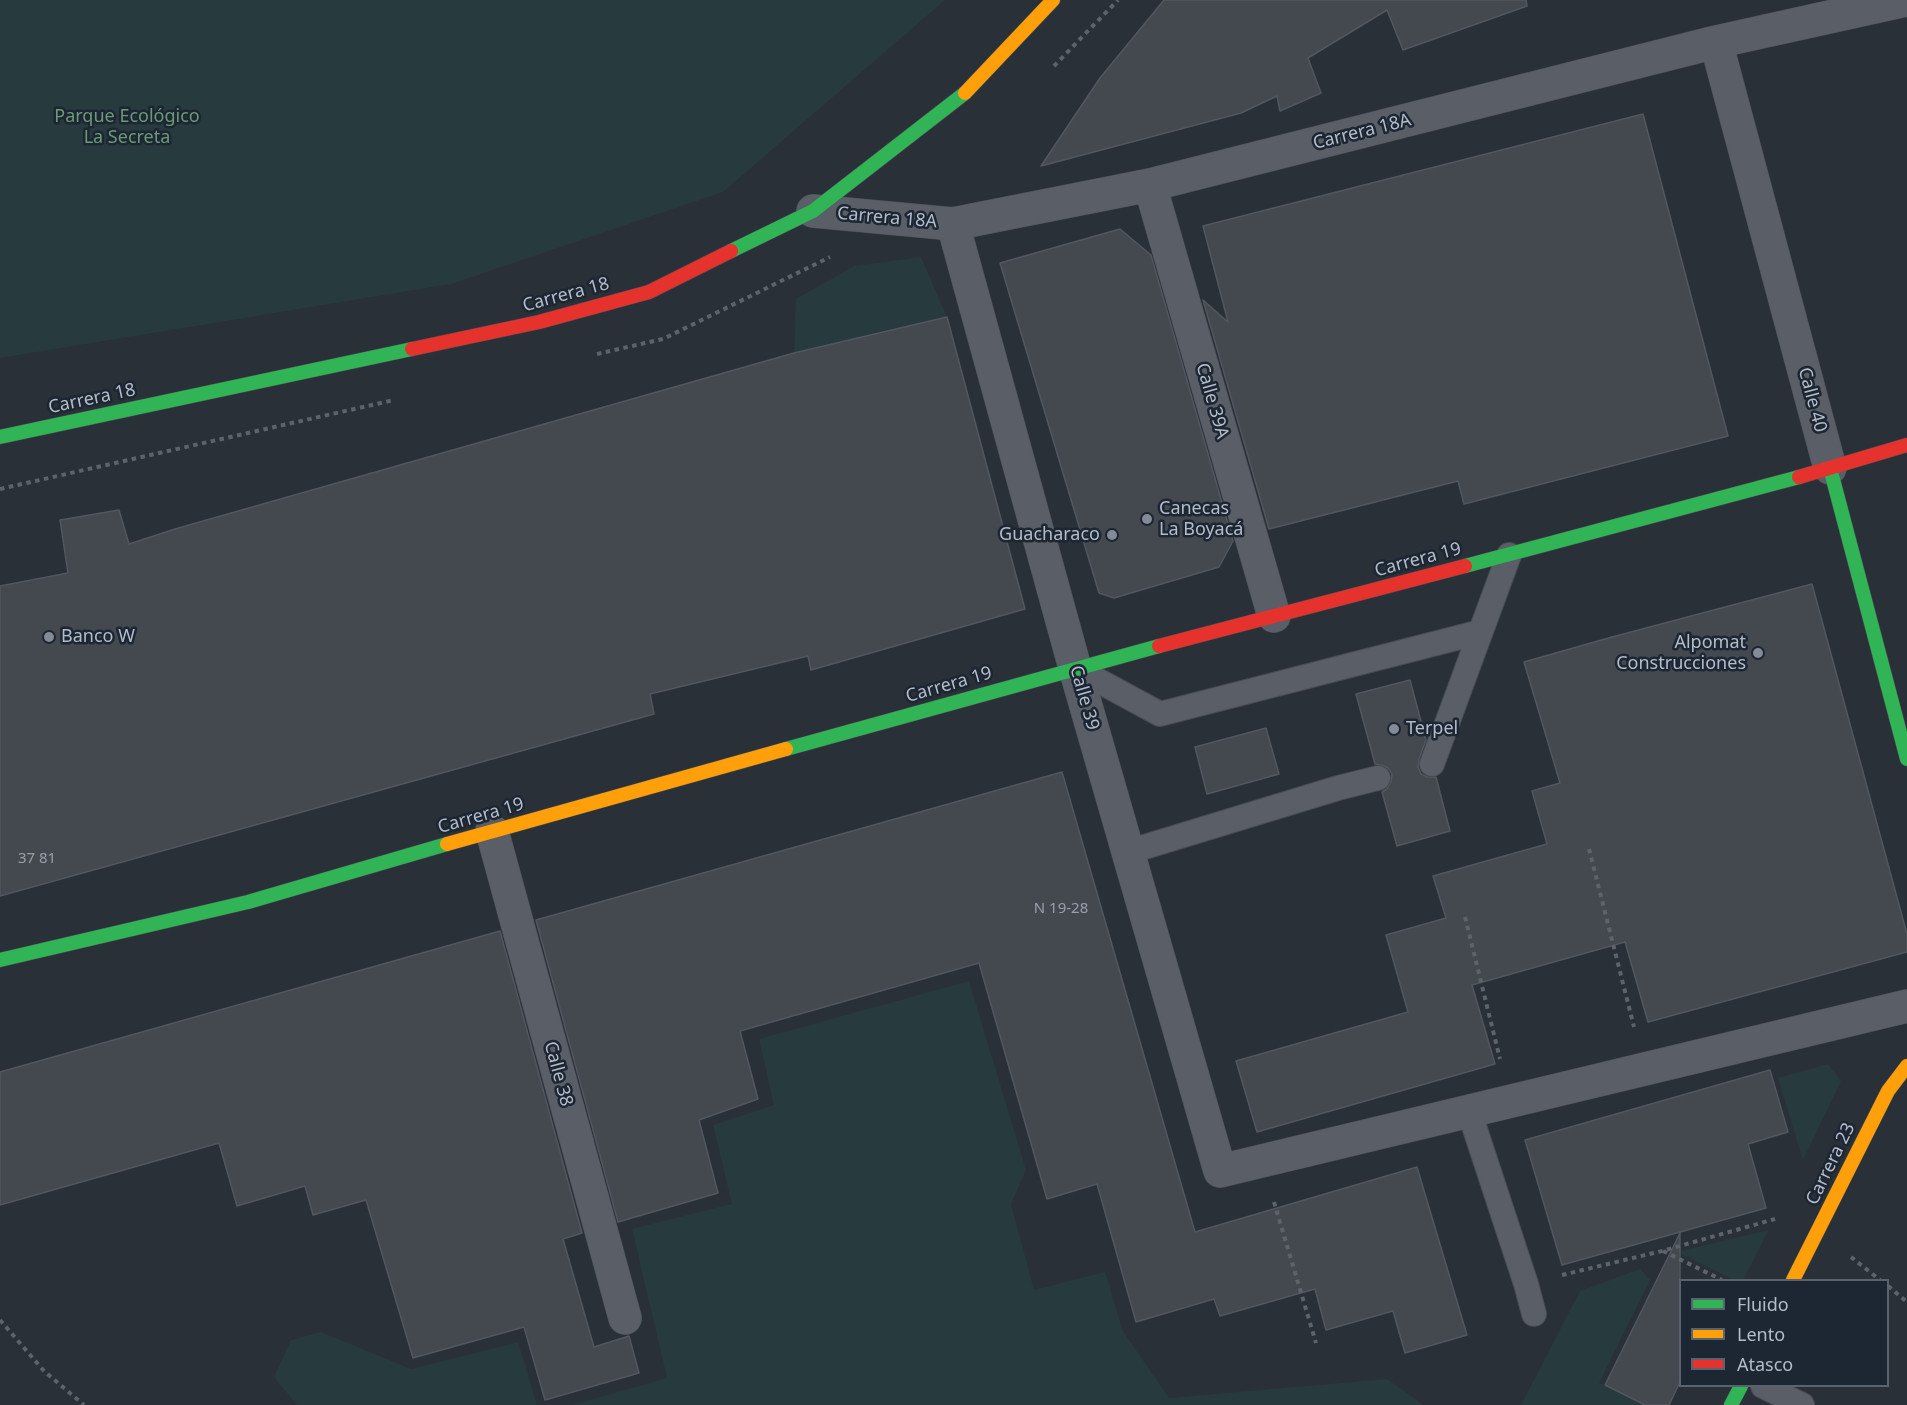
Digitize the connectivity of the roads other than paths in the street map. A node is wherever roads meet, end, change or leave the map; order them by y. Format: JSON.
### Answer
{"nodes":[{"id":1,"x":1053,"y":0,"type":"edge"},
{"id":2,"x":1906,"y":0,"type":"edge"},
{"id":3,"x":1716,"y":42,"type":"junction"},
{"id":4,"x":1150,"y":185,"type":"junction"},
{"id":5,"x":813,"y":211,"type":"junction"},
{"id":6,"x":953,"y":224,"type":"junction"},
{"id":7,"x":0,"y":437,"type":"edge"},
{"id":8,"x":1907,"y":445,"type":"edge"},
{"id":9,"x":1830,"y":468,"type":"junction"},
{"id":10,"x":1509,"y":555,"type":"junction"},
{"id":11,"x":1274,"y":616,"type":"junction"},
{"id":12,"x":1480,"y":632,"type":"junction"},
{"id":13,"x":1075,"y":668,"type":"junction"},
{"id":14,"x":1907,"y":759,"type":"edge"},
{"id":15,"x":1432,"y":764,"type":"dead end"},
{"id":16,"x":1378,"y":778,"type":"dead end"},
{"id":17,"x":492,"y":831,"type":"junction"},
{"id":18,"x":1128,"y":852,"type":"junction"},
{"id":19,"x":0,"y":960,"type":"edge"},
{"id":20,"x":1907,"y":1006,"type":"edge"},
{"id":21,"x":1907,"y":1066,"type":"edge"},
{"id":22,"x":1469,"y":1111,"type":"junction"},
{"id":23,"x":1794,"y":1279,"type":"edge"},
{"id":24,"x":1534,"y":1314,"type":"dead end"},
{"id":25,"x":625,"y":1318,"type":"dead end"},
{"id":26,"x":1740,"y":1387,"type":"edge"},
{"id":27,"x":1765,"y":1387,"type":"edge"},
{"id":28,"x":1731,"y":1405,"type":"edge"},
{"id":29,"x":1802,"y":1405,"type":"edge"}],
"edges":[{"from":1,"to":5,"type":"main road","name":"Carrera 18"},
{"from":2,"to":3,"type":"street","name":"Carrera 18A"},
{"from":3,"to":4,"type":"street","name":"Carrera 18A"},
{"from":3,"to":9,"type":"street","name":"Calle 40"},
{"from":4,"to":6,"type":"street","name":"Carrera 18A"},
{"from":4,"to":11,"type":"street","name":"Calle 39A"},
{"from":5,"to":6,"type":"street","name":"Carrera 18A"},
{"from":5,"to":7,"type":"main road","name":"Carrera 18"},
{"from":6,"to":13,"type":"street","name":"Calle 39"},
{"from":8,"to":9,"type":"main road","name":"Carrera 19"},
{"from":9,"to":10,"type":"main road","name":"Carrera 19"},
{"from":9,"to":14,"type":"main road","name":"Calle 40"},
{"from":10,"to":11,"type":"main road","name":"Carrera 19"},
{"from":10,"to":12,"type":"lane"},
{"from":11,"to":13,"type":"main road","name":"Carrera 19"},
{"from":12,"to":13,"type":"lane"},
{"from":12,"to":15,"type":"lane"},
{"from":13,"to":17,"type":"main road","name":"Carrera 19"},
{"from":13,"to":18,"type":"street","name":"Calle 39"},
{"from":16,"to":18,"type":"lane"},
{"from":17,"to":19,"type":"main road","name":"Carrera 19"},
{"from":17,"to":25,"type":"street","name":"Calle 38"},
{"from":18,"to":22,"type":"street","name":"Calle 39"},
{"from":20,"to":22,"type":"street"},
{"from":21,"to":23,"type":"main road","name":"Carrera 23"},
{"from":22,"to":24,"type":"lane"},
{"from":26,"to":28,"type":"main road"},
{"from":27,"to":29,"type":"lane"}]}
